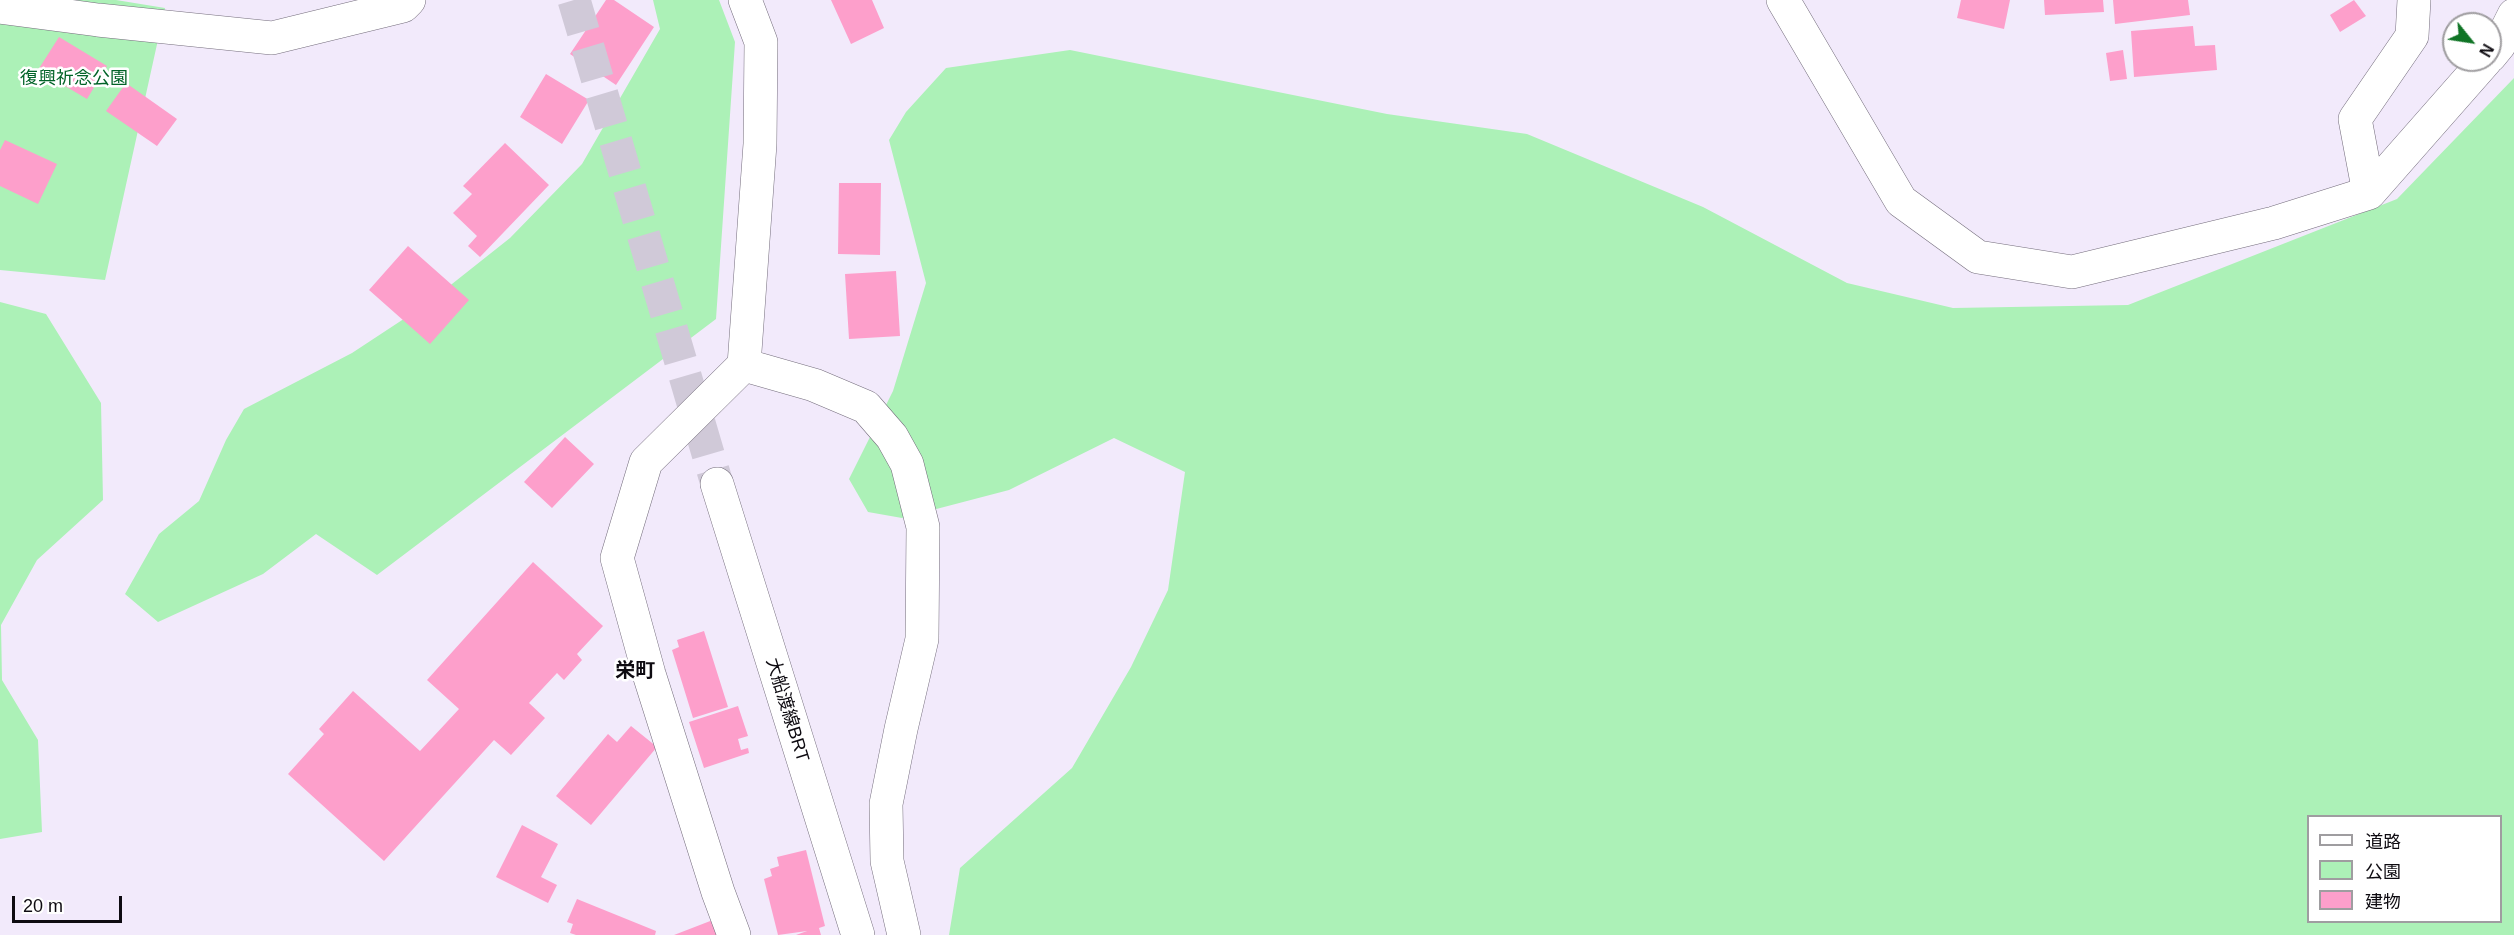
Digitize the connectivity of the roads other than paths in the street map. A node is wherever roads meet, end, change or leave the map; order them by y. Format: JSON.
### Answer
{"nodes":[{"id":1,"x":409,"y":0,"type":"edge"},
{"id":2,"x":745,"y":0,"type":"edge"},
{"id":3,"x":1783,"y":0,"type":"edge"},
{"id":4,"x":2414,"y":0,"type":"edge"},
{"id":5,"x":0,"y":7,"type":"edge"},
{"id":6,"x":2514,"y":15,"type":"edge"},
{"id":7,"x":2502,"y":39,"type":"edge"},
{"id":8,"x":2475,"y":72,"type":"edge"},
{"id":9,"x":2369,"y":193,"type":"junction"},
{"id":10,"x":744,"y":365,"type":"junction"},
{"id":11,"x":717,"y":484,"type":"tunnel mouth"},
{"id":12,"x":734,"y":935,"type":"edge"},
{"id":13,"x":858,"y":935,"type":"edge"},
{"id":14,"x":904,"y":935,"type":"edge"}],
"edges":[{"from":1,"to":5,"type":"street"},
{"from":2,"to":10,"type":"street"},
{"from":3,"to":9,"type":"street"},
{"from":4,"to":9,"type":"street"},
{"from":6,"to":7,"type":"street"},
{"from":8,"to":9,"type":"street"},
{"from":10,"to":12,"type":"street"},
{"from":10,"to":14,"type":"street"},
{"from":11,"to":13,"type":"street","name":"大船渡線BRT"}]}
